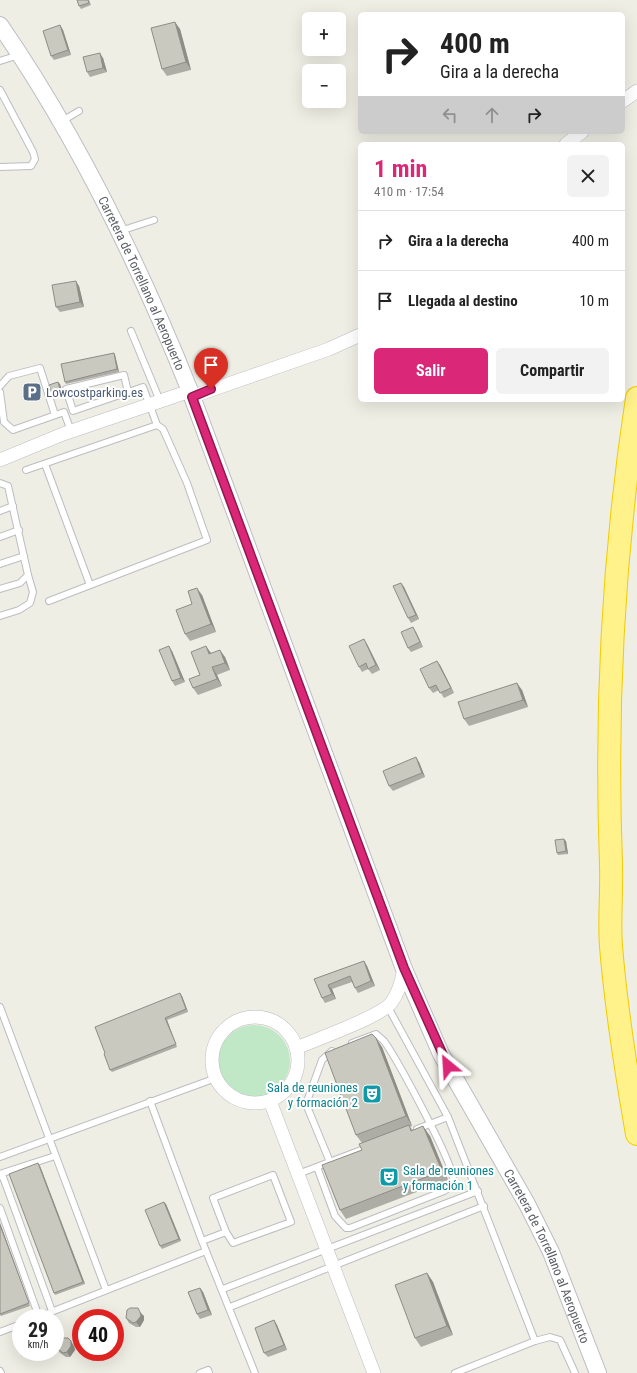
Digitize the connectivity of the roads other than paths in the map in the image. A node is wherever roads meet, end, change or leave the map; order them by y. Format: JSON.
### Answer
{"nodes":[{"id":1,"x":0,"y":25,"type":"edge"},
{"id":2,"x":20,"y":54,"type":"junction"},
{"id":3,"x":0,"y":60,"type":"edge"},
{"id":4,"x":0,"y":90,"type":"edge"},
{"id":5,"x":637,"y":90,"type":"edge"},
{"id":6,"x":625,"y":99,"type":"edge"},
{"id":7,"x":79,"y":111,"type":"dead end"},
{"id":8,"x":60,"y":122,"type":"junction"},
{"id":9,"x":579,"y":134,"type":"edge"},
{"id":10,"x":569,"y":142,"type":"edge"},
{"id":11,"x":0,"y":167,"type":"edge"},
{"id":12,"x":154,"y":220,"type":"dead end"},
{"id":13,"x":120,"y":231,"type":"junction"},
{"id":14,"x":131,"y":332,"type":"dead end"},
{"id":15,"x":358,"y":336,"type":"edge"},
{"id":16,"x":210,"y":372,"type":"dead end"},
{"id":17,"x":0,"y":386,"type":"edge"},
{"id":18,"x":211,"y":389,"type":"junction"},
{"id":19,"x":0,"y":392,"type":"edge"},
{"id":20,"x":128,"y":392,"type":"junction"},
{"id":21,"x":191,"y":394,"type":"junction"},
{"id":22,"x":637,"y":398,"type":"edge"},
{"id":23,"x":155,"y":403,"type":"junction"},
{"id":24,"x":55,"y":415,"type":"junction"},
{"id":25,"x":157,"y":425,"type":"junction"},
{"id":26,"x":71,"y":432,"type":"junction"},
{"id":27,"x":0,"y":460,"type":"edge"},
{"id":28,"x":44,"y":464,"type":"junction"},
{"id":29,"x":26,"y":470,"type":"dead end"},
{"id":30,"x":0,"y":483,"type":"edge"},
{"id":31,"x":13,"y":506,"type":"junction"},
{"id":32,"x":0,"y":510,"type":"edge"},
{"id":33,"x":19,"y":530,"type":"junction"},
{"id":34,"x":0,"y":536,"type":"edge"},
{"id":35,"x":24,"y":556,"type":"junction"},
{"id":36,"x":0,"y":564,"type":"edge"},
{"id":37,"x":28,"y":575,"type":"junction"},
{"id":38,"x":90,"y":585,"type":"junction"},
{"id":39,"x":0,"y":589,"type":"edge"},
{"id":40,"x":49,"y":601,"type":"dead end"},
{"id":41,"x":0,"y":616,"type":"edge"},
{"id":42,"x":611,"y":867,"type":"junction"},
{"id":43,"x":404,"y":968,"type":"junction"},
{"id":44,"x":0,"y":1007,"type":"edge"},
{"id":45,"x":388,"y":1007,"type":"junction"},
{"id":46,"x":343,"y":1046,"type":"edge"},
{"id":47,"x":296,"y":1048,"type":"junction"},
{"id":48,"x":336,"y":1049,"type":"edge"},
{"id":49,"x":637,"y":1075,"type":"edge"},
{"id":50,"x":216,"y":1078,"type":"junction"},
{"id":51,"x":150,"y":1101,"type":"junction"},
{"id":52,"x":270,"y":1101,"type":"junction"},
{"id":53,"x":448,"y":1117,"type":"junction"},
{"id":54,"x":430,"y":1124,"type":"junction"},
{"id":55,"x":408,"y":1133,"type":"edge"},
{"id":56,"x":637,"y":1134,"type":"edge"},
{"id":57,"x":48,"y":1138,"type":"junction"},
{"id":58,"x":373,"y":1146,"type":"edge"},
{"id":59,"x":55,"y":1156,"type":"junction"},
{"id":60,"x":0,"y":1158,"type":"edge"},
{"id":61,"x":330,"y":1162,"type":"junction"},
{"id":62,"x":316,"y":1167,"type":"junction"},
{"id":63,"x":298,"y":1174,"type":"junction"},
{"id":64,"x":0,"y":1175,"type":"edge"},
{"id":65,"x":478,"y":1191,"type":"junction"},
{"id":66,"x":484,"y":1206,"type":"junction"},
{"id":67,"x":0,"y":1208,"type":"edge"},
{"id":68,"x":226,"y":1232,"type":"junction"},
{"id":69,"x":202,"y":1240,"type":"junction"},
{"id":70,"x":327,"y":1250,"type":"junction"},
{"id":71,"x":206,"y":1251,"type":"junction"},
{"id":72,"x":333,"y":1266,"type":"junction"},
{"id":73,"x":223,"y":1289,"type":"junction"},
{"id":74,"x":106,"y":1290,"type":"junction"},
{"id":75,"x":230,"y":1307,"type":"junction"},
{"id":76,"x":34,"y":1309,"type":"edge"},
{"id":77,"x":51,"y":1309,"type":"edge"},
{"id":78,"x":59,"y":1309,"type":"edge"},
{"id":79,"x":12,"y":1327,"type":"edge"},
{"id":80,"x":0,"y":1332,"type":"edge"},
{"id":81,"x":535,"y":1341,"type":"junction"},
{"id":82,"x":200,"y":1373,"type":"edge"},
{"id":83,"x":209,"y":1373,"type":"edge"},
{"id":84,"x":255,"y":1373,"type":"edge"},
{"id":85,"x":374,"y":1373,"type":"edge"},
{"id":86,"x":454,"y":1373,"type":"edge"},
{"id":87,"x":575,"y":1373,"type":"edge"},
{"id":88,"x":598,"y":1373,"type":"edge"}],
"edges":[{"from":1,"to":2,"type":"street","name":"Carretera de Torrellano al Aeropuerto"},
{"from":2,"to":3,"type":"lane"},
{"from":2,"to":8,"type":"street","name":"Carretera de Torrellano al Aeropuerto"},
{"from":4,"to":11,"type":"lane"},
{"from":5,"to":6,"type":"street"},
{"from":7,"to":8,"type":"lane"},
{"from":8,"to":13,"type":"street","name":"Carretera de Torrellano al Aeropuerto"},
{"from":9,"to":10,"type":"street"},
{"from":12,"to":13,"type":"lane"},
{"from":13,"to":21,"type":"street","name":"Carretera de Torrellano al Aeropuerto"},
{"from":14,"to":23,"type":"lane"},
{"from":15,"to":18,"type":"street"},
{"from":16,"to":18,"type":"lane"},
{"from":17,"to":24,"type":"lane"},
{"from":18,"to":21,"type":"street"},
{"from":19,"to":24,"type":"lane"},
{"from":20,"to":20,"type":"lane"},
{"from":20,"to":23,"type":"lane"},
{"from":21,"to":23,"type":"street"},
{"from":21,"to":43,"type":"street","name":"Carretera de Torrellano al Aeropuerto"},
{"from":22,"to":42,"type":"highway"},
{"from":23,"to":25,"type":"lane"},
{"from":23,"to":26,"type":"street"},
{"from":24,"to":26,"type":"lane"},
{"from":25,"to":28,"type":"lane"},
{"from":25,"to":38,"type":"lane"},
{"from":26,"to":27,"type":"street"},
{"from":28,"to":29,"type":"lane"},
{"from":28,"to":38,"type":"lane"},
{"from":30,"to":31,"type":"lane"},
{"from":31,"to":32,"type":"lane"},
{"from":31,"to":33,"type":"lane"},
{"from":33,"to":34,"type":"lane"},
{"from":33,"to":35,"type":"lane"},
{"from":35,"to":36,"type":"lane"},
{"from":35,"to":37,"type":"lane"},
{"from":37,"to":39,"type":"lane"},
{"from":37,"to":41,"type":"lane"},
{"from":38,"to":40,"type":"lane"},
{"from":42,"to":49,"type":"highway"},
{"from":42,"to":56,"type":"highway"},
{"from":43,"to":45,"type":"street"},
{"from":43,"to":88,"type":"street","name":"Carretera de Torrellano al Aeropuerto"},
{"from":44,"to":57,"type":"lane"},
{"from":45,"to":47,"type":"street"},
{"from":45,"to":53,"type":"lane"},
{"from":46,"to":54,"type":"lane"},
{"from":47,"to":50,"type":"street"},
{"from":47,"to":52,"type":"street"},
{"from":48,"to":61,"type":"lane"},
{"from":50,"to":51,"type":"lane"},
{"from":50,"to":52,"type":"street"},
{"from":51,"to":57,"type":"lane"},
{"from":51,"to":69,"type":"lane"},
{"from":52,"to":63,"type":"street"},
{"from":53,"to":54,"type":"lane"},
{"from":53,"to":65,"type":"lane"},
{"from":54,"to":55,"type":"lane"},
{"from":54,"to":62,"type":"lane"},
{"from":57,"to":59,"type":"lane"},
{"from":57,"to":60,"type":"lane"},
{"from":58,"to":61,"type":"lane"},
{"from":59,"to":64,"type":"lane"},
{"from":59,"to":74,"type":"lane"},
{"from":61,"to":62,"type":"lane"},
{"from":62,"to":63,"type":"lane"},
{"from":63,"to":70,"type":"street"},
{"from":64,"to":77,"type":"lane"},
{"from":65,"to":66,"type":"lane"},
{"from":65,"to":70,"type":"lane"},
{"from":66,"to":72,"type":"lane"},
{"from":66,"to":81,"type":"lane"},
{"from":67,"to":76,"type":"lane"},
{"from":68,"to":68,"type":"lane"},
{"from":68,"to":69,"type":"lane"},
{"from":69,"to":71,"type":"lane"},
{"from":70,"to":72,"type":"street"},
{"from":70,"to":73,"type":"lane"},
{"from":71,"to":73,"type":"lane"},
{"from":71,"to":74,"type":"lane"},
{"from":72,"to":75,"type":"lane"},
{"from":72,"to":85,"type":"street"},
{"from":73,"to":75,"type":"lane"},
{"from":74,"to":78,"type":"lane"},
{"from":75,"to":84,"type":"lane"},
{"from":79,"to":80,"type":"lane"},
{"from":81,"to":86,"type":"lane"},
{"from":81,"to":87,"type":"lane"},
{"from":82,"to":83,"type":"lane"}]}
